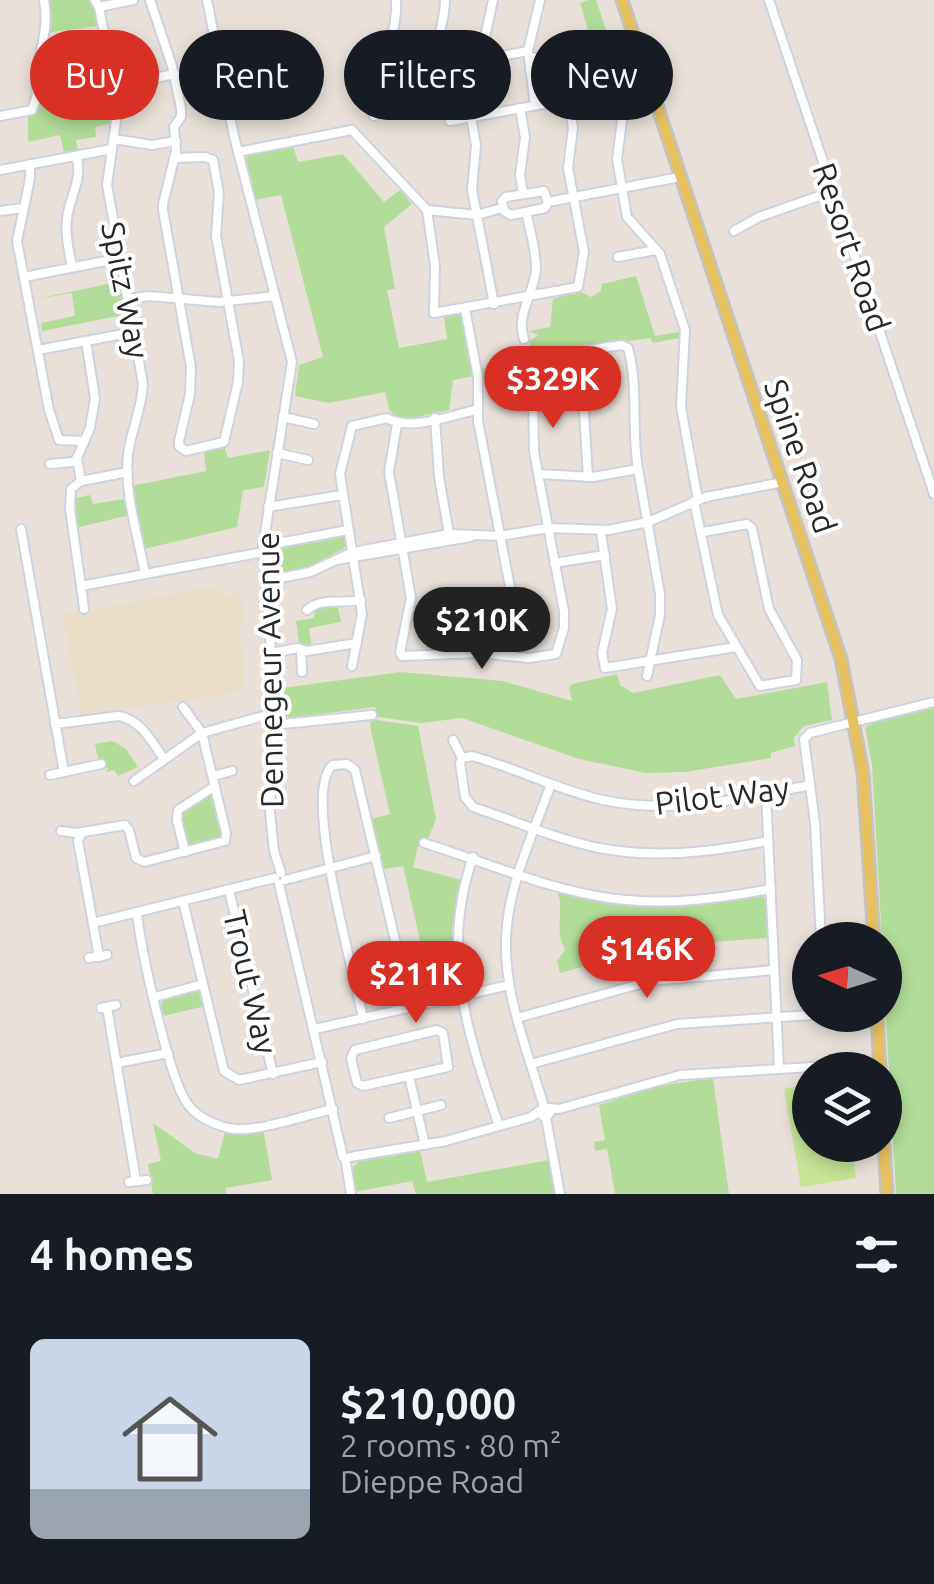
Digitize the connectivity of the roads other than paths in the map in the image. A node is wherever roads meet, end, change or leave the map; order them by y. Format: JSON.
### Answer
{"nodes":[{"id":1,"x":44,"y":0,"type":"edge"},
{"id":2,"x":133,"y":0,"type":"edge"},
{"id":3,"x":150,"y":0,"type":"edge"},
{"id":4,"x":396,"y":0,"type":"edge"},
{"id":5,"x":445,"y":0,"type":"edge"},
{"id":6,"x":494,"y":0,"type":"edge"},
{"id":7,"x":540,"y":0,"type":"edge"},
{"id":8,"x":622,"y":0,"type":"edge"},
{"id":9,"x":769,"y":0,"type":"edge"},
{"id":10,"x":209,"y":2,"type":"edge"},
{"id":11,"x":97,"y":3,"type":"edge"},
{"id":12,"x":47,"y":30,"type":"edge"},
{"id":13,"x":103,"y":30,"type":"edge"},
{"id":14,"x":394,"y":30,"type":"edge"},
{"id":15,"x":439,"y":30,"type":"edge"},
{"id":16,"x":487,"y":30,"type":"edge"},
{"id":17,"x":528,"y":55,"type":"junction"},
{"id":18,"x":511,"y":57,"type":"edge"},
{"id":19,"x":530,"y":70,"type":"junction"},
{"id":20,"x":175,"y":74,"type":"junction"},
{"id":21,"x":159,"y":76,"type":"edge"},
{"id":22,"x":531,"y":77,"type":"edge"},
{"id":23,"x":531,"y":106,"type":"edge"},
{"id":24,"x":520,"y":108,"type":"junction"},
{"id":25,"x":30,"y":110,"type":"edge"},
{"id":26,"x":511,"y":110,"type":"edge"},
{"id":27,"x":26,"y":112,"type":"junction"},
{"id":28,"x":0,"y":116,"type":"edge"},
{"id":29,"x":117,"y":120,"type":"edge"},
{"id":30,"x":457,"y":120,"type":"edge"},
{"id":31,"x":471,"y":120,"type":"edge"},
{"id":32,"x":572,"y":120,"type":"edge"},
{"id":33,"x":622,"y":120,"type":"edge"},
{"id":34,"x":450,"y":121,"type":"dead end"},
{"id":35,"x":28,"y":126,"type":"dead end"},
{"id":36,"x":176,"y":142,"type":"junction"},
{"id":37,"x":113,"y":144,"type":"junction"},
{"id":38,"x":238,"y":152,"type":"junction"},
{"id":39,"x":76,"y":156,"type":"junction"},
{"id":40,"x":174,"y":158,"type":"junction"},
{"id":41,"x":30,"y":164,"type":"junction"},
{"id":42,"x":0,"y":170,"type":"edge"},
{"id":43,"x":680,"y":177,"type":"junction"},
{"id":44,"x":622,"y":189,"type":"junction"},
{"id":45,"x":833,"y":191,"type":"junction"},
{"id":46,"x":522,"y":194,"type":"junction"},
{"id":47,"x":573,"y":198,"type":"junction"},
{"id":48,"x":548,"y":202,"type":"junction"},
{"id":49,"x":23,"y":208,"type":"junction"},
{"id":50,"x":502,"y":208,"type":"junction"},
{"id":51,"x":427,"y":210,"type":"junction"},
{"id":52,"x":0,"y":211,"type":"edge"},
{"id":53,"x":526,"y":212,"type":"junction"},
{"id":54,"x":477,"y":215,"type":"junction"},
{"id":55,"x":734,"y":231,"type":"dead end"},
{"id":56,"x":656,"y":250,"type":"junction"},
{"id":57,"x":618,"y":257,"type":"dead end"},
{"id":58,"x":121,"y":258,"type":"junction"},
{"id":59,"x":72,"y":267,"type":"junction"},
{"id":60,"x":24,"y":276,"type":"junction"},
{"id":61,"x":275,"y":296,"type":"junction"},
{"id":62,"x":530,"y":297,"type":"junction"},
{"id":63,"x":178,"y":298,"type":"junction"},
{"id":64,"x":128,"y":299,"type":"junction"},
{"id":65,"x":228,"y":301,"type":"junction"},
{"id":66,"x":494,"y":304,"type":"junction"},
{"id":67,"x":465,"y":309,"type":"junction"},
{"id":68,"x":134,"y":332,"type":"junction"},
{"id":69,"x":524,"y":340,"type":"dead end"},
{"id":70,"x":86,"y":342,"type":"junction"},
{"id":71,"x":38,"y":350,"type":"junction"},
{"id":72,"x":583,"y":396,"type":"junction"},
{"id":73,"x":476,"y":410,"type":"junction"},
{"id":74,"x":283,"y":417,"type":"junction"},
{"id":75,"x":435,"y":418,"type":"junction"},
{"id":76,"x":314,"y":424,"type":"dead end"},
{"id":77,"x":397,"y":424,"type":"junction"},
{"id":78,"x":84,"y":441,"type":"junction"},
{"id":79,"x":277,"y":453,"type":"junction"},
{"id":80,"x":78,"y":458,"type":"junction"},
{"id":81,"x":308,"y":460,"type":"dead end"},
{"id":82,"x":50,"y":464,"type":"dead end"},
{"id":83,"x":638,"y":470,"type":"junction"},
{"id":84,"x":128,"y":472,"type":"junction"},
{"id":85,"x":538,"y":474,"type":"junction"},
{"id":86,"x":588,"y":476,"type":"junction"},
{"id":87,"x":81,"y":481,"type":"junction"},
{"id":88,"x":783,"y":482,"type":"junction"},
{"id":89,"x":934,"y":494,"type":"edge"},
{"id":90,"x":342,"y":495,"type":"junction"},
{"id":91,"x":696,"y":501,"type":"junction"},
{"id":92,"x":268,"y":507,"type":"junction"},
{"id":93,"x":648,"y":522,"type":"junction"},
{"id":94,"x":548,"y":528,"type":"junction"},
{"id":95,"x":21,"y":530,"type":"dead end"},
{"id":96,"x":348,"y":530,"type":"junction"},
{"id":97,"x":601,"y":532,"type":"junction"},
{"id":98,"x":703,"y":532,"type":"junction"},
{"id":99,"x":449,"y":534,"type":"junction"},
{"id":100,"x":474,"y":536,"type":"junction"},
{"id":101,"x":500,"y":536,"type":"junction"},
{"id":102,"x":402,"y":546,"type":"junction"},
{"id":103,"x":263,"y":549,"type":"junction"},
{"id":104,"x":353,"y":555,"type":"junction"},
{"id":105,"x":605,"y":555,"type":"junction"},
{"id":106,"x":554,"y":563,"type":"junction"},
{"id":107,"x":140,"y":574,"type":"junction"},
{"id":108,"x":266,"y":580,"type":"junction"},
{"id":109,"x":81,"y":586,"type":"junction"},
{"id":110,"x":361,"y":600,"type":"junction"},
{"id":111,"x":84,"y":609,"type":"dead end"},
{"id":112,"x":307,"y":610,"type":"dead end"},
{"id":113,"x":357,"y":644,"type":"junction"},
{"id":114,"x":736,"y":647,"type":"junction"},
{"id":115,"x":301,"y":650,"type":"junction"},
{"id":116,"x":272,"y":652,"type":"junction"},
{"id":117,"x":512,"y":656,"type":"junction"},
{"id":118,"x":649,"y":661,"type":"junction"},
{"id":119,"x":352,"y":666,"type":"dead end"},
{"id":120,"x":302,"y":672,"type":"dead end"},
{"id":121,"x":647,"y":676,"type":"dead end"},
{"id":122,"x":934,"y":702,"type":"edge"},
{"id":123,"x":183,"y":706,"type":"dead end"},
{"id":124,"x":274,"y":712,"type":"junction"},
{"id":125,"x":372,"y":715,"type":"dead end"},
{"id":126,"x":855,"y":722,"type":"junction"},
{"id":127,"x":55,"y":724,"type":"junction"},
{"id":128,"x":274,"y":725,"type":"junction"},
{"id":129,"x":202,"y":733,"type":"junction"},
{"id":130,"x":452,"y":740,"type":"dead end"},
{"id":131,"x":462,"y":758,"type":"junction"},
{"id":132,"x":164,"y":760,"type":"junction"},
{"id":133,"x":102,"y":764,"type":"dead end"},
{"id":134,"x":64,"y":772,"type":"junction"},
{"id":135,"x":232,"y":772,"type":"dead end"},
{"id":136,"x":50,"y":775,"type":"dead end"},
{"id":137,"x":134,"y":781,"type":"dead end"},
{"id":138,"x":214,"y":781,"type":"junction"},
{"id":139,"x":551,"y":784,"type":"junction"},
{"id":140,"x":810,"y":785,"type":"junction"},
{"id":141,"x":766,"y":794,"type":"junction"},
{"id":142,"x":535,"y":829,"type":"junction"},
{"id":143,"x":61,"y":831,"type":"dead end"},
{"id":144,"x":82,"y":832,"type":"junction"},
{"id":145,"x":768,"y":841,"type":"junction"},
{"id":146,"x":424,"y":843,"type":"dead end"},
{"id":147,"x":185,"y":852,"type":"junction"},
{"id":148,"x":376,"y":856,"type":"junction"},
{"id":149,"x":473,"y":858,"type":"junction"},
{"id":150,"x":330,"y":867,"type":"junction"},
{"id":151,"x":519,"y":874,"type":"junction"},
{"id":152,"x":280,"y":879,"type":"junction"},
{"id":153,"x":230,"y":890,"type":"junction"},
{"id":154,"x":771,"y":890,"type":"junction"},
{"id":155,"x":183,"y":901,"type":"junction"},
{"id":156,"x":137,"y":914,"type":"junction"},
{"id":157,"x":820,"y":922,"type":"edge"},
{"id":158,"x":873,"y":922,"type":"edge"},
{"id":159,"x":93,"y":924,"type":"junction"},
{"id":160,"x":98,"y":957,"type":"dead end"},
{"id":161,"x":774,"y":970,"type":"junction"},
{"id":162,"x":203,"y":984,"type":"junction"},
{"id":163,"x":509,"y":986,"type":"junction"},
{"id":164,"x":461,"y":996,"type":"junction"},
{"id":165,"x":156,"y":997,"type":"junction"},
{"id":166,"x":108,"y":1007,"type":"dead end"},
{"id":167,"x":410,"y":1008,"type":"junction"},
{"id":168,"x":792,"y":1017,"type":"edge"},
{"id":169,"x":518,"y":1018,"type":"junction"},
{"id":170,"x":777,"y":1018,"type":"junction"},
{"id":171,"x":364,"y":1019,"type":"junction"},
{"id":172,"x":314,"y":1030,"type":"junction"},
{"id":173,"x":168,"y":1053,"type":"junction"},
{"id":174,"x":322,"y":1062,"type":"junction"},
{"id":175,"x":117,"y":1063,"type":"junction"},
{"id":176,"x":531,"y":1064,"type":"junction"},
{"id":177,"x":780,"y":1068,"type":"junction"},
{"id":178,"x":792,"y":1068,"type":"edge"},
{"id":179,"x":273,"y":1074,"type":"junction"},
{"id":180,"x":409,"y":1076,"type":"junction"},
{"id":181,"x":441,"y":1106,"type":"dead end"},
{"id":182,"x":333,"y":1109,"type":"junction"},
{"id":183,"x":417,"y":1111,"type":"junction"},
{"id":184,"x":545,"y":1113,"type":"junction"},
{"id":185,"x":389,"y":1118,"type":"dead end"},
{"id":186,"x":499,"y":1126,"type":"junction"},
{"id":187,"x":425,"y":1145,"type":"junction"},
{"id":188,"x":349,"y":1159,"type":"junction"},
{"id":189,"x":885,"y":1162,"type":"edge"},
{"id":190,"x":146,"y":1180,"type":"dead end"},
{"id":191,"x":351,"y":1194,"type":"edge"},
{"id":192,"x":560,"y":1194,"type":"edge"},
{"id":193,"x":887,"y":1194,"type":"edge"}],
"edges":[{"from":1,"to":12,"type":"street"},
{"from":2,"to":11,"type":"street","name":"Spitz Way"},
{"from":3,"to":20,"type":"street"},
{"from":4,"to":14,"type":"street"},
{"from":5,"to":15,"type":"street"},
{"from":6,"to":16,"type":"street"},
{"from":7,"to":17,"type":"street"},
{"from":8,"to":43,"type":"main road","name":"Spine Road"},
{"from":9,"to":45,"type":"street","name":"Resort Road"},
{"from":10,"to":38,"type":"street","name":"Dennegeur Avenue"},
{"from":11,"to":13,"type":"street","name":"Spitz Way"},
{"from":17,"to":18,"type":"street"},
{"from":17,"to":19,"type":"street"},
{"from":17,"to":19,"type":"street"},
{"from":19,"to":22,"type":"street"},
{"from":20,"to":21,"type":"street"},
{"from":20,"to":36,"type":"street"},
{"from":23,"to":24,"type":"street"},
{"from":24,"to":26,"type":"street"},
{"from":24,"to":46,"type":"street"},
{"from":25,"to":27,"type":"street"},
{"from":27,"to":28,"type":"street"},
{"from":27,"to":35,"type":"street"},
{"from":29,"to":37,"type":"street","name":"Spitz Way"},
{"from":30,"to":34,"type":"street"},
{"from":31,"to":54,"type":"street"},
{"from":32,"to":47,"type":"street"},
{"from":33,"to":44,"type":"street"},
{"from":36,"to":37,"type":"street"},
{"from":36,"to":40,"type":"street"},
{"from":37,"to":39,"type":"street"},
{"from":37,"to":58,"type":"street","name":"Spitz Way"},
{"from":38,"to":51,"type":"street"},
{"from":38,"to":61,"type":"street","name":"Dennegeur Avenue"},
{"from":39,"to":41,"type":"street"},
{"from":39,"to":59,"type":"street"},
{"from":40,"to":63,"type":"street"},
{"from":40,"to":65,"type":"street"},
{"from":41,"to":42,"type":"street"},
{"from":41,"to":49,"type":"street"},
{"from":43,"to":44,"type":"street"},
{"from":43,"to":88,"type":"main road","name":"Spine Road"},
{"from":44,"to":47,"type":"street"},
{"from":44,"to":56,"type":"street"},
{"from":45,"to":55,"type":"street"},
{"from":45,"to":89,"type":"street","name":"Resort Road"},
{"from":46,"to":48,"type":"street"},
{"from":46,"to":50,"type":"street"},
{"from":47,"to":48,"type":"street"},
{"from":47,"to":62,"type":"street"},
{"from":48,"to":53,"type":"street"},
{"from":49,"to":52,"type":"street"},
{"from":49,"to":60,"type":"street"},
{"from":50,"to":53,"type":"street"},
{"from":50,"to":54,"type":"street"},
{"from":51,"to":54,"type":"street"},
{"from":51,"to":67,"type":"street"},
{"from":53,"to":62,"type":"street"},
{"from":54,"to":66,"type":"street"},
{"from":56,"to":57,"type":"street"},
{"from":56,"to":91,"type":"street"},
{"from":58,"to":59,"type":"street"},
{"from":58,"to":64,"type":"street","name":"Spitz Way"},
{"from":59,"to":60,"type":"street"},
{"from":60,"to":71,"type":"street"},
{"from":61,"to":65,"type":"street"},
{"from":61,"to":74,"type":"street","name":"Dennegeur Avenue"},
{"from":62,"to":66,"type":"street"},
{"from":62,"to":69,"type":"street"},
{"from":63,"to":64,"type":"street"},
{"from":63,"to":65,"type":"street"},
{"from":63,"to":65,"type":"street"},
{"from":64,"to":68,"type":"street","name":"Spitz Way"},
{"from":66,"to":67,"type":"street"},
{"from":67,"to":73,"type":"street"},
{"from":68,"to":70,"type":"street"},
{"from":68,"to":84,"type":"street","name":"Spitz Way"},
{"from":70,"to":71,"type":"street"},
{"from":70,"to":78,"type":"street"},
{"from":71,"to":78,"type":"street"},
{"from":72,"to":83,"type":"street"},
{"from":72,"to":85,"type":"street"},
{"from":72,"to":86,"type":"street"},
{"from":73,"to":75,"type":"street"},
{"from":73,"to":101,"type":"street"},
{"from":74,"to":76,"type":"street"},
{"from":74,"to":79,"type":"street","name":"Dennegeur Avenue"},
{"from":75,"to":77,"type":"street"},
{"from":75,"to":99,"type":"street"},
{"from":77,"to":90,"type":"street"},
{"from":77,"to":102,"type":"street"},
{"from":78,"to":80,"type":"street"},
{"from":79,"to":81,"type":"street"},
{"from":79,"to":92,"type":"street","name":"Dennegeur Avenue"},
{"from":80,"to":82,"type":"street"},
{"from":80,"to":87,"type":"street"},
{"from":83,"to":86,"type":"street"},
{"from":83,"to":93,"type":"street"},
{"from":84,"to":87,"type":"street"},
{"from":84,"to":107,"type":"street","name":"Spitz Way"},
{"from":85,"to":86,"type":"street"},
{"from":85,"to":94,"type":"street"},
{"from":87,"to":109,"type":"street"},
{"from":88,"to":91,"type":"street"},
{"from":88,"to":126,"type":"main road","name":"Spine Road"},
{"from":90,"to":92,"type":"street"},
{"from":90,"to":96,"type":"street"},
{"from":91,"to":93,"type":"street"},
{"from":91,"to":98,"type":"street"},
{"from":92,"to":103,"type":"street","name":"Dennegeur Avenue"},
{"from":93,"to":97,"type":"street"},
{"from":93,"to":118,"type":"street"},
{"from":94,"to":97,"type":"street"},
{"from":94,"to":101,"type":"street"},
{"from":94,"to":106,"type":"street"},
{"from":95,"to":127,"type":"street"},
{"from":96,"to":103,"type":"street"},
{"from":96,"to":104,"type":"street"},
{"from":97,"to":105,"type":"street"},
{"from":98,"to":114,"type":"street"},
{"from":98,"to":114,"type":"street"},
{"from":99,"to":100,"type":"street"},
{"from":99,"to":102,"type":"street"},
{"from":100,"to":101,"type":"street"},
{"from":100,"to":102,"type":"street"},
{"from":101,"to":117,"type":"street"},
{"from":102,"to":104,"type":"street"},
{"from":102,"to":117,"type":"street"},
{"from":103,"to":107,"type":"street"},
{"from":103,"to":108,"type":"street","name":"Dennegeur Avenue"},
{"from":104,"to":108,"type":"street"},
{"from":104,"to":110,"type":"street"},
{"from":105,"to":106,"type":"street"},
{"from":105,"to":118,"type":"street"},
{"from":106,"to":117,"type":"street"},
{"from":107,"to":109,"type":"street"},
{"from":108,"to":116,"type":"street","name":"Dennegeur Avenue"},
{"from":109,"to":111,"type":"street"},
{"from":110,"to":112,"type":"street"},
{"from":110,"to":113,"type":"street"},
{"from":113,"to":115,"type":"street"},
{"from":113,"to":119,"type":"street"},
{"from":114,"to":118,"type":"street"},
{"from":115,"to":116,"type":"street"},
{"from":115,"to":120,"type":"street"},
{"from":116,"to":124,"type":"street","name":"Dennegeur Avenue"},
{"from":118,"to":121,"type":"street"},
{"from":122,"to":126,"type":"street"},
{"from":123,"to":129,"type":"street"},
{"from":124,"to":128,"type":"street","name":"Dennegeur Avenue"},
{"from":124,"to":129,"type":"street"},
{"from":125,"to":128,"type":"street"},
{"from":126,"to":140,"type":"street"},
{"from":126,"to":158,"type":"main road","name":"Spine Road"},
{"from":127,"to":132,"type":"street"},
{"from":127,"to":134,"type":"street"},
{"from":128,"to":152,"type":"street","name":"Dennegeur Avenue"},
{"from":129,"to":132,"type":"street"},
{"from":129,"to":138,"type":"street"},
{"from":130,"to":131,"type":"street"},
{"from":131,"to":139,"type":"street","name":"Pilot Way"},
{"from":131,"to":142,"type":"street"},
{"from":132,"to":137,"type":"street"},
{"from":133,"to":134,"type":"street"},
{"from":134,"to":136,"type":"street"},
{"from":135,"to":138,"type":"street"},
{"from":138,"to":147,"type":"street"},
{"from":138,"to":147,"type":"street"},
{"from":139,"to":141,"type":"street","name":"Pilot Way"},
{"from":139,"to":142,"type":"street"},
{"from":140,"to":141,"type":"street","name":"Pilot Way"},
{"from":140,"to":157,"type":"street"},
{"from":141,"to":145,"type":"street"},
{"from":142,"to":145,"type":"street"},
{"from":142,"to":151,"type":"street"},
{"from":143,"to":144,"type":"street"},
{"from":144,"to":147,"type":"street"},
{"from":144,"to":159,"type":"street"},
{"from":145,"to":154,"type":"street"},
{"from":146,"to":149,"type":"street"},
{"from":148,"to":150,"type":"street"},
{"from":148,"to":150,"type":"street"},
{"from":148,"to":167,"type":"street"},
{"from":149,"to":151,"type":"street"},
{"from":149,"to":164,"type":"street"},
{"from":150,"to":152,"type":"street"},
{"from":150,"to":171,"type":"street"},
{"from":151,"to":154,"type":"street"},
{"from":151,"to":163,"type":"street"},
{"from":152,"to":153,"type":"street"},
{"from":152,"to":172,"type":"street","name":"Dennegeur Avenue"},
{"from":153,"to":155,"type":"street"},
{"from":153,"to":179,"type":"street","name":"Trout Way"},
{"from":154,"to":161,"type":"street"},
{"from":155,"to":156,"type":"street"},
{"from":155,"to":162,"type":"street"},
{"from":156,"to":159,"type":"street"},
{"from":156,"to":165,"type":"street"},
{"from":159,"to":160,"type":"street"},
{"from":161,"to":169,"type":"street"},
{"from":161,"to":170,"type":"street"},
{"from":162,"to":165,"type":"street"},
{"from":162,"to":179,"type":"street"},
{"from":163,"to":164,"type":"street"},
{"from":163,"to":169,"type":"street"},
{"from":164,"to":167,"type":"street"},
{"from":164,"to":186,"type":"street"},
{"from":165,"to":173,"type":"street"},
{"from":166,"to":175,"type":"street"},
{"from":167,"to":171,"type":"street"},
{"from":168,"to":170,"type":"street"},
{"from":169,"to":176,"type":"street"},
{"from":170,"to":176,"type":"street"},
{"from":170,"to":177,"type":"street"},
{"from":171,"to":172,"type":"street"},
{"from":172,"to":174,"type":"street","name":"Dennegeur Avenue"},
{"from":173,"to":175,"type":"street"},
{"from":173,"to":182,"type":"street"},
{"from":174,"to":179,"type":"street"},
{"from":174,"to":182,"type":"street","name":"Dennegeur Avenue"},
{"from":175,"to":190,"type":"street"},
{"from":176,"to":184,"type":"street"},
{"from":177,"to":178,"type":"street"},
{"from":177,"to":184,"type":"street"},
{"from":180,"to":180,"type":"street"},
{"from":180,"to":183,"type":"street"},
{"from":181,"to":183,"type":"street"},
{"from":182,"to":188,"type":"street","name":"Dennegeur Avenue"},
{"from":183,"to":185,"type":"street"},
{"from":183,"to":187,"type":"street"},
{"from":184,"to":186,"type":"street"},
{"from":184,"to":192,"type":"street"},
{"from":186,"to":187,"type":"street"},
{"from":187,"to":188,"type":"street"},
{"from":188,"to":191,"type":"street","name":"Dennegeur Avenue"},
{"from":189,"to":193,"type":"main road"}]}
